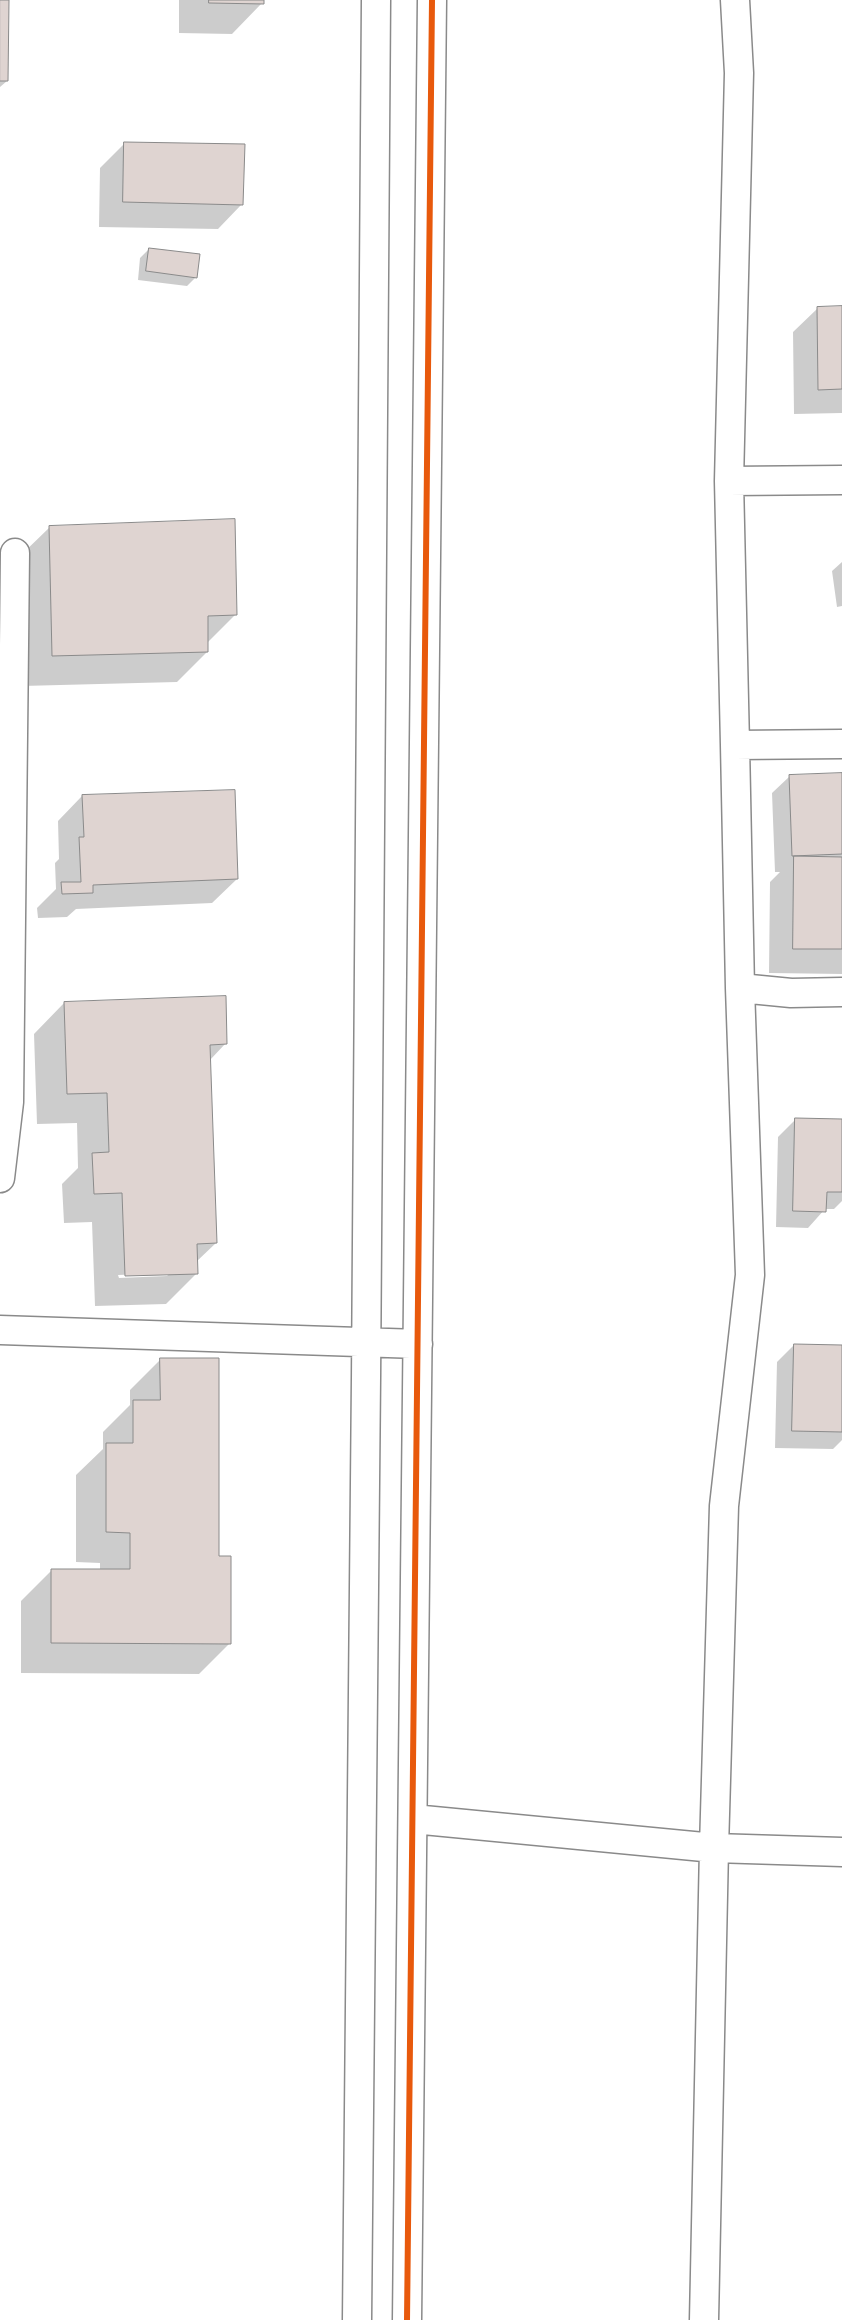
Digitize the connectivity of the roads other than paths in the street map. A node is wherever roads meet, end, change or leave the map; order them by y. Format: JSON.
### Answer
{"nodes":[{"id":1,"x":376,"y":0,"type":"edge"},
{"id":2,"x":432,"y":0,"type":"edge"},
{"id":3,"x":735,"y":0,"type":"edge"},
{"id":4,"x":842,"y":480,"type":"edge"},
{"id":5,"x":729,"y":481,"type":"junction"},
{"id":6,"x":15,"y":553,"type":"dead end"},
{"id":7,"x":735,"y":744,"type":"junction"},
{"id":8,"x":842,"y":744,"type":"edge"},
{"id":9,"x":740,"y":988,"type":"junction"},
{"id":10,"x":842,"y":992,"type":"edge"},
{"id":11,"x":0,"y":1178,"type":"edge"},
{"id":12,"x":0,"y":1330,"type":"edge"},
{"id":13,"x":366,"y":1342,"type":"junction"},
{"id":14,"x":418,"y":1344,"type":"junction"},
{"id":15,"x":413,"y":1819,"type":"junction"},
{"id":16,"x":714,"y":1848,"type":"junction"},
{"id":17,"x":842,"y":1852,"type":"edge"},
{"id":18,"x":356,"y":2320,"type":"edge"},
{"id":19,"x":407,"y":2320,"type":"edge"},
{"id":20,"x":704,"y":2320,"type":"edge"}],
"edges":[{"from":1,"to":13,"type":"street"},
{"from":2,"to":14,"type":"street"},
{"from":3,"to":5,"type":"street"},
{"from":4,"to":5,"type":"street"},
{"from":5,"to":7,"type":"street"},
{"from":6,"to":11,"type":"street"},
{"from":7,"to":8,"type":"street"},
{"from":7,"to":9,"type":"street"},
{"from":9,"to":10,"type":"street"},
{"from":9,"to":16,"type":"street"},
{"from":12,"to":13,"type":"street"},
{"from":13,"to":14,"type":"street"},
{"from":13,"to":18,"type":"street"},
{"from":14,"to":15,"type":"street"},
{"from":15,"to":16,"type":"street"},
{"from":15,"to":19,"type":"street"},
{"from":16,"to":17,"type":"street"},
{"from":16,"to":20,"type":"street"}]}
